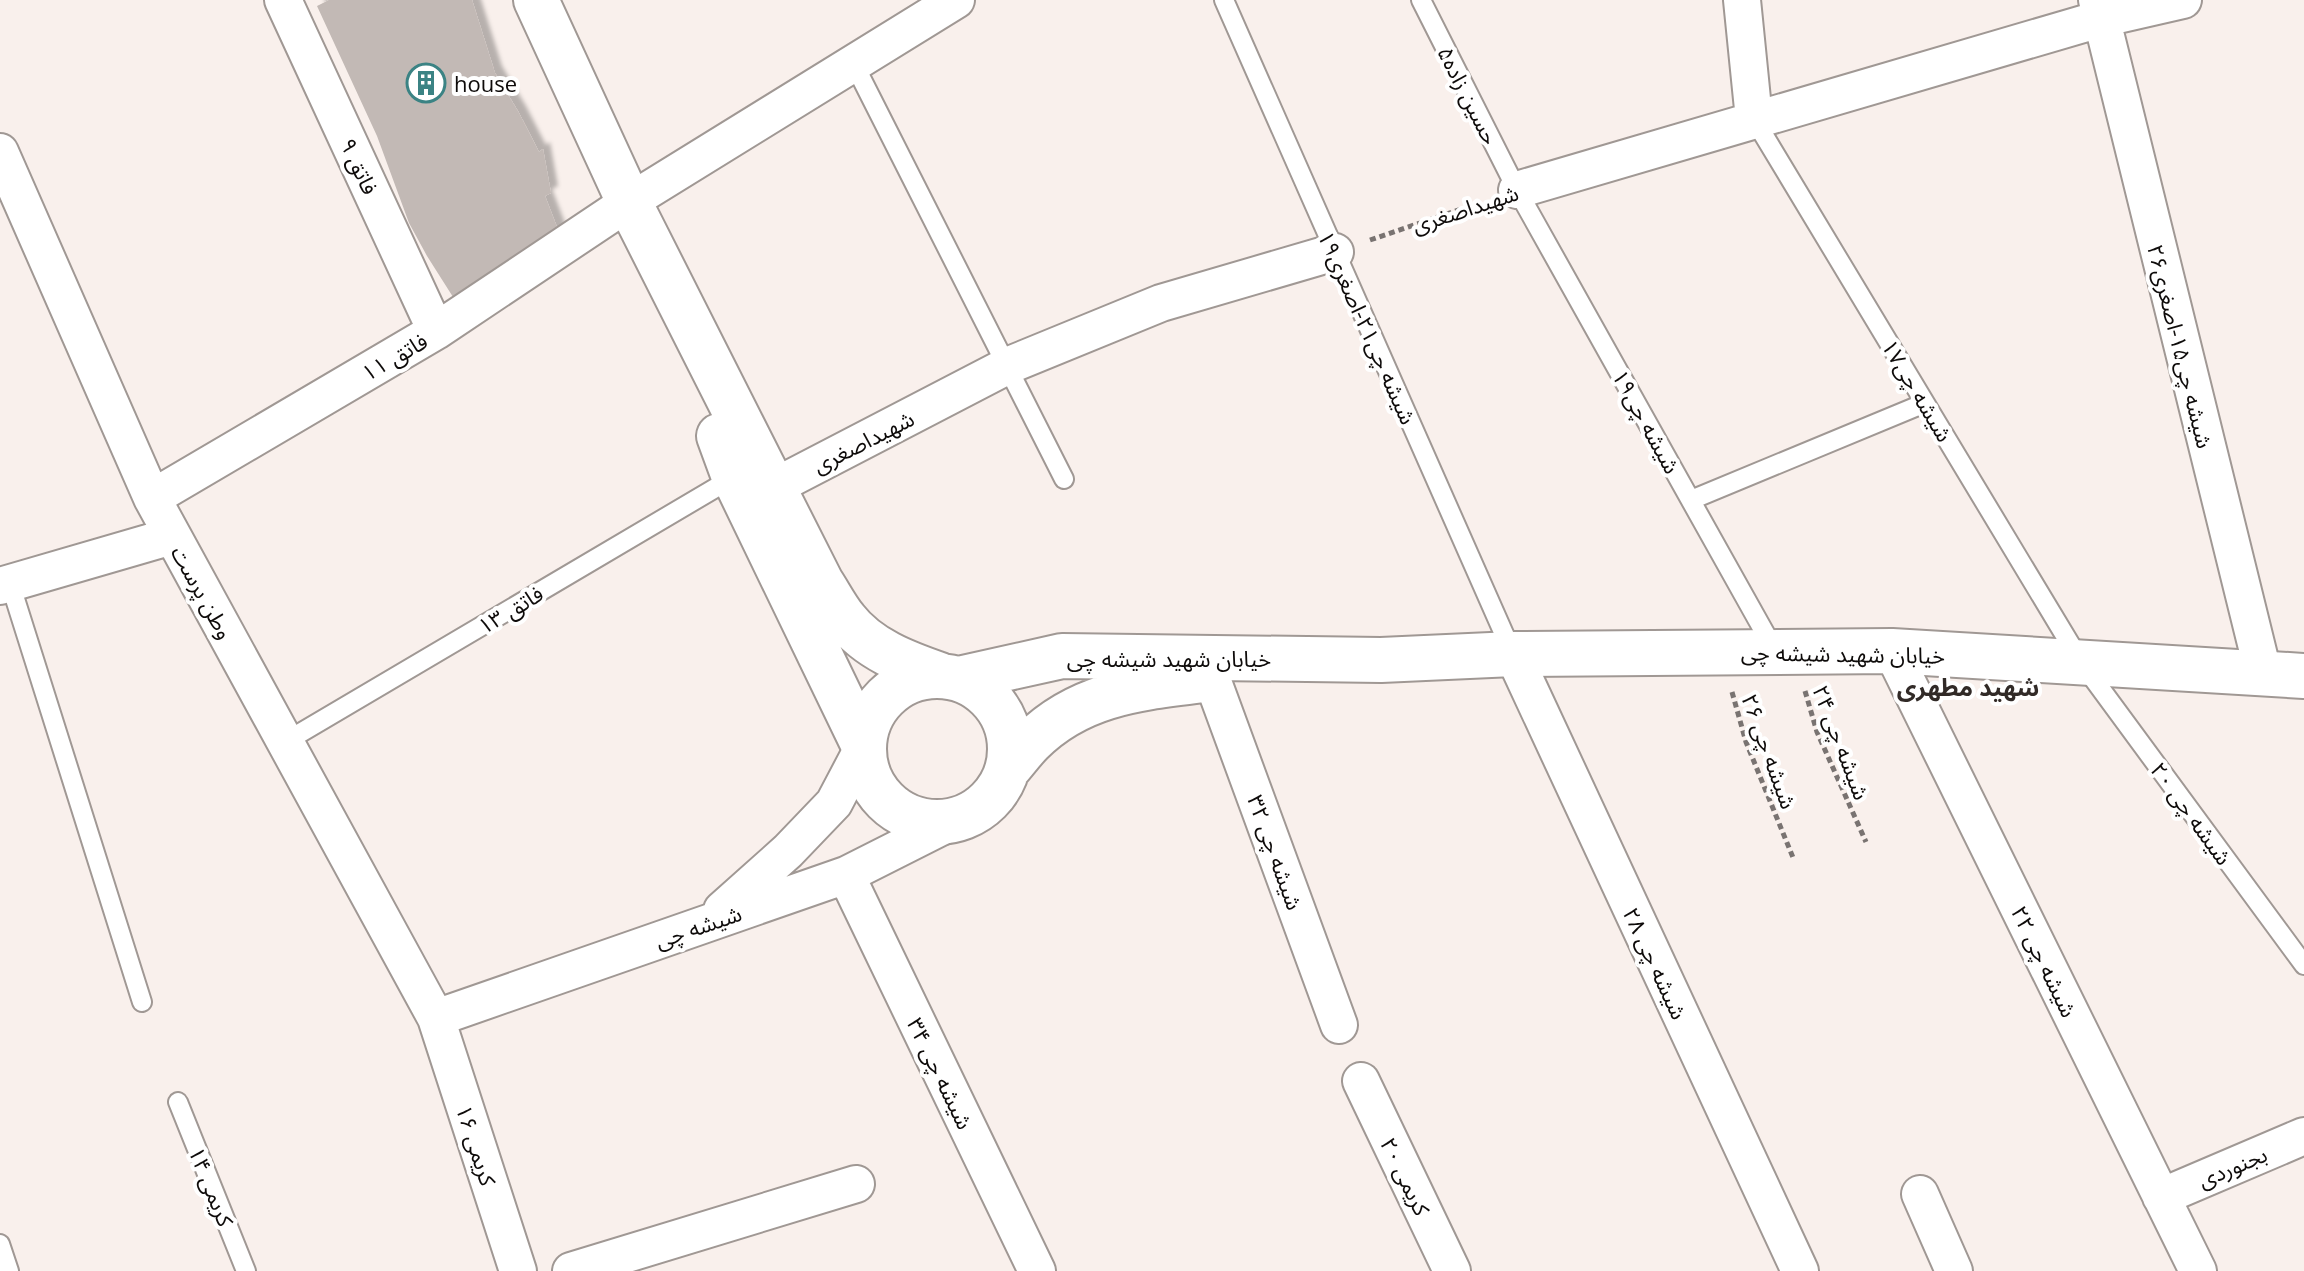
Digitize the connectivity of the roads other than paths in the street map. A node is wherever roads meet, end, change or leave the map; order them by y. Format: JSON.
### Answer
{"nodes":[{"id":1,"x":283,"y":0,"type":"edge"},
{"id":2,"x":536,"y":0,"type":"edge"},
{"id":3,"x":956,"y":0,"type":"edge"},
{"id":4,"x":1224,"y":0,"type":"edge"},
{"id":5,"x":1421,"y":0,"type":"edge"},
{"id":6,"x":1742,"y":0,"type":"edge"},
{"id":7,"x":2183,"y":0,"type":"edge"},
{"id":8,"x":2098,"y":9,"type":"edge"},
{"id":9,"x":854,"y":64,"type":"junction"},
{"id":10,"x":1754,"y":119,"type":"junction"},
{"id":11,"x":2,"y":160,"type":"edge"},
{"id":12,"x":1517,"y":190,"type":"junction"},
{"id":13,"x":629,"y":202,"type":"junction"},
{"id":14,"x":1335,"y":252,"type":"junction"},
{"id":15,"x":436,"y":331,"type":"junction"},
{"id":16,"x":1007,"y":366,"type":"junction"},
{"id":17,"x":1925,"y":403,"type":"junction"},
{"id":18,"x":1064,"y":479,"type":"dead end"},
{"id":19,"x":754,"y":482,"type":"junction"},
{"id":20,"x":152,"y":498,"type":"junction"},
{"id":21,"x":1691,"y":500,"type":"junction"},
{"id":22,"x":172,"y":536,"type":"junction"},
{"id":23,"x":5,"y":585,"type":"edge"},
{"id":24,"x":1892,"y":651,"type":"junction"},
{"id":25,"x":1784,"y":652,"type":"junction"},
{"id":26,"x":1513,"y":654,"type":"junction"},
{"id":27,"x":1381,"y":660,"type":"junction"},
{"id":28,"x":2081,"y":662,"type":"junction"},
{"id":29,"x":2294,"y":676,"type":"edge"},
{"id":30,"x":949,"y":677,"type":"junction"},
{"id":31,"x":1212,"y":679,"type":"junction"},
{"id":32,"x":285,"y":742,"type":"junction"},
{"id":33,"x":864,"y":746,"type":"junction"},
{"id":34,"x":1007,"y":770,"type":"junction"},
{"id":35,"x":953,"y":821,"type":"junction"},
{"id":36,"x":846,"y":875,"type":"junction"},
{"id":37,"x":709,"y":922,"type":"junction"},
{"id":38,"x":2304,"y":965,"type":"edge"},
{"id":39,"x":142,"y":1002,"type":"dead end"},
{"id":40,"x":436,"y":1018,"type":"junction"},
{"id":41,"x":1339,"y":1025,"type":"dead end"},
{"id":42,"x":1361,"y":1081,"type":"dead end"},
{"id":43,"x":178,"y":1102,"type":"dead end"},
{"id":44,"x":2304,"y":1136,"type":"edge"},
{"id":45,"x":856,"y":1184,"type":"dead end"},
{"id":46,"x":1920,"y":1194,"type":"dead end"},
{"id":47,"x":2161,"y":1197,"type":"junction"},
{"id":48,"x":0,"y":1244,"type":"edge"},
{"id":49,"x":9,"y":1271,"type":"edge"},
{"id":50,"x":246,"y":1271,"type":"edge"},
{"id":51,"x":518,"y":1271,"type":"edge"},
{"id":52,"x":571,"y":1271,"type":"edge"},
{"id":53,"x":1037,"y":1271,"type":"edge"},
{"id":54,"x":1452,"y":1271,"type":"edge"},
{"id":55,"x":1800,"y":1271,"type":"edge"},
{"id":56,"x":1954,"y":1271,"type":"edge"},
{"id":57,"x":2198,"y":1271,"type":"edge"}],
"edges":[{"from":1,"to":15,"type":"street","name":"فاتق ۹"},
{"from":2,"to":13,"type":"street"},
{"from":3,"to":9,"type":"street"},
{"from":4,"to":14,"type":"lane","name":"شیشه چی۲۱-اصغری۱۹"},
{"from":5,"to":12,"type":"lane","name":"حسین زاده۵"},
{"from":6,"to":10,"type":"street"},
{"from":7,"to":8,"type":"street","name":"شهیداصغری"},
{"from":8,"to":10,"type":"street","name":"شهیداصغری"},
{"from":8,"to":29,"type":"street","name":"شیشه چی۱۵-اصغری۲۶"},
{"from":9,"to":13,"type":"street"},
{"from":9,"to":16,"type":"lane"},
{"from":10,"to":12,"type":"street","name":"شهیداصغری"},
{"from":10,"to":17,"type":"lane","name":"شیشه چی۱۷"},
{"from":11,"to":20,"type":"street","name":"وطن پرست"},
{"from":12,"to":21,"type":"lane","name":"شیشه چی۱۹"},
{"from":13,"to":15,"type":"street","name":"فاتق ۱۱"},
{"from":13,"to":19,"type":"street"},
{"from":14,"to":16,"type":"street","name":"شهیداصغری"},
{"from":14,"to":26,"type":"lane","name":"شیشه چی۲۱-اصغری۱۹"},
{"from":15,"to":20,"type":"street","name":"فاتق ۱۱"},
{"from":16,"to":18,"type":"lane"},
{"from":16,"to":19,"type":"street","name":"شهیداصغری"},
{"from":17,"to":21,"type":"lane"},
{"from":17,"to":28,"type":"lane","name":"شیشه چی۱۷"},
{"from":19,"to":30,"type":"street"},
{"from":19,"to":32,"type":"lane","name":"فاتق ۱۳"},
{"from":19,"to":33,"type":"street"},
{"from":20,"to":22,"type":"street","name":"وطن پرست"},
{"from":21,"to":25,"type":"lane","name":"شیشه چی۱۹"},
{"from":22,"to":23,"type":"street"},
{"from":22,"to":32,"type":"street","name":"وطن پرست"},
{"from":23,"to":39,"type":"lane"},
{"from":24,"to":25,"type":"street","name":"خیابان شهید شیشه چی"},
{"from":24,"to":28,"type":"street","name":"خیابان شهید شیشه چی"},
{"from":24,"to":47,"type":"street","name":"شیشه چی ۲۲"},
{"from":25,"to":26,"type":"street","name":"خیابان شهید شیشه چی"},
{"from":26,"to":27,"type":"street","name":"خیابان شهید شیشه چی"},
{"from":26,"to":55,"type":"street","name":"شیشه چی ۲۸"},
{"from":27,"to":30,"type":"street","name":"خیابان شهید شیشه چی"},
{"from":27,"to":31,"type":"street","name":"خیابان شهید شیشه چی"},
{"from":28,"to":29,"type":"street","name":"خیابان شهید شیشه چی"},
{"from":28,"to":38,"type":"lane","name":"شیشه چی ۲۰"},
{"from":30,"to":33,"type":"street"},
{"from":30,"to":34,"type":"street"},
{"from":31,"to":34,"type":"street","name":"خیابان شهید شیشه چی"},
{"from":31,"to":41,"type":"street","name":"شیشه چی ۳۲"},
{"from":32,"to":40,"type":"street","name":"وطن پرست"},
{"from":33,"to":35,"type":"street"},
{"from":33,"to":37,"type":"street"},
{"from":34,"to":35,"type":"street"},
{"from":35,"to":36,"type":"street","name":"شیشه چی"},
{"from":36,"to":37,"type":"street","name":"شیشه چی"},
{"from":36,"to":53,"type":"street","name":"شیشه چی ۳۴"},
{"from":37,"to":40,"type":"street","name":"شیشه چی"},
{"from":40,"to":51,"type":"street","name":"کریمی ۱۶"},
{"from":42,"to":54,"type":"street","name":"کریمی ۲۰"},
{"from":43,"to":50,"type":"lane","name":"کریمی ۱۴"},
{"from":44,"to":47,"type":"street","name":"بجنوردی"},
{"from":45,"to":52,"type":"street"},
{"from":46,"to":56,"type":"street"},
{"from":47,"to":57,"type":"street","name":"شیشه چی ۲۲"},
{"from":48,"to":49,"type":"lane"}]}
